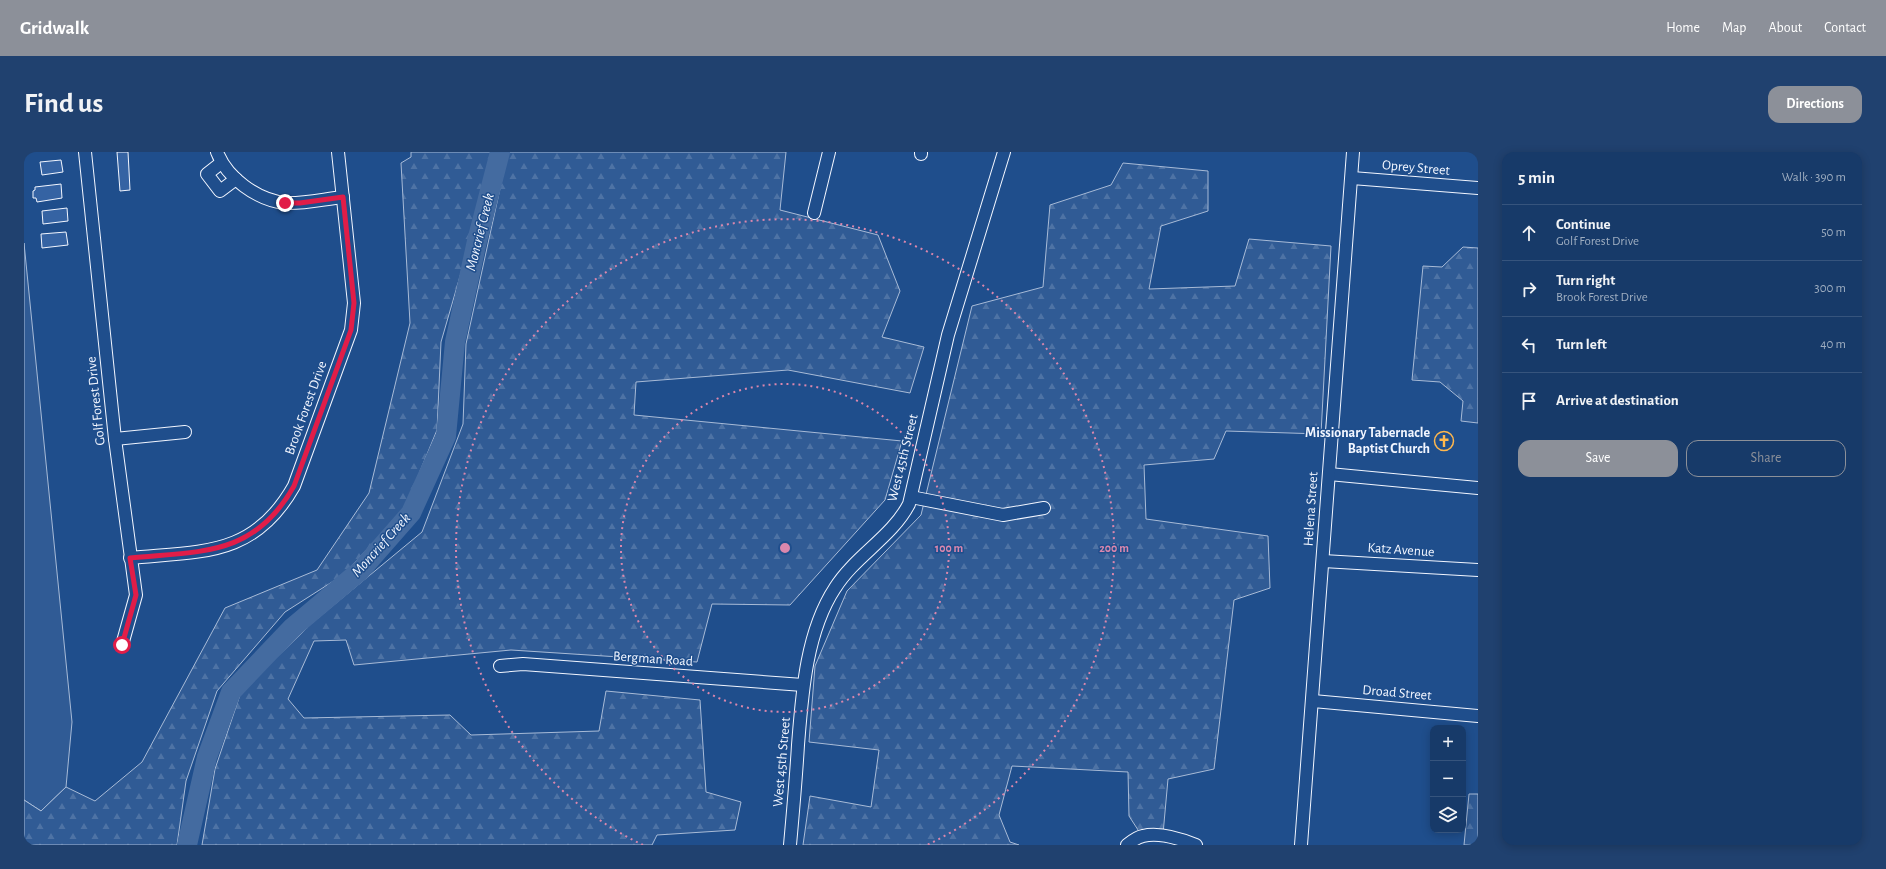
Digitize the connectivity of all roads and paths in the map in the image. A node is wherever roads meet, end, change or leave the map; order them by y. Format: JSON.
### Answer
{"nodes":[{"id":1,"x":85,"y":152,"type":"edge"},
{"id":2,"x":338,"y":152,"type":"edge"},
{"id":3,"x":829,"y":152,"type":"edge"},
{"id":4,"x":1004,"y":152,"type":"edge"},
{"id":5,"x":1353,"y":152,"type":"edge"},
{"id":6,"x":219,"y":158,"type":"edge"},
{"id":7,"x":1352,"y":178,"type":"junction"},
{"id":8,"x":236,"y":179,"type":"junction"},
{"id":9,"x":1478,"y":188,"type":"edge"},
{"id":10,"x":343,"y":197,"type":"junction"},
{"id":11,"x":814,"y":213,"type":"dead end"},
{"id":12,"x":185,"y":432,"type":"dead end"},
{"id":13,"x":115,"y":440,"type":"junction"},
{"id":14,"x":1329,"y":474,"type":"junction"},
{"id":15,"x":1478,"y":488,"type":"edge"},
{"id":16,"x":911,"y":497,"type":"junction"},
{"id":17,"x":1044,"y":508,"type":"dead end"},
{"id":18,"x":130,"y":558,"type":"junction"},
{"id":19,"x":1323,"y":561,"type":"junction"},
{"id":20,"x":1478,"y":570,"type":"edge"},
{"id":21,"x":122,"y":645,"type":"dead end"},
{"id":22,"x":500,"y":666,"type":"dead end"},
{"id":23,"x":803,"y":685,"type":"junction"},
{"id":24,"x":1313,"y":701,"type":"junction"},
{"id":25,"x":1478,"y":716,"type":"edge"},
{"id":26,"x":1131,"y":842,"type":"edge"},
{"id":27,"x":790,"y":845,"type":"edge"},
{"id":28,"x":1196,"y":845,"type":"edge"},
{"id":29,"x":1301,"y":845,"type":"edge"}],
"edges":[{"from":1,"to":13,"type":"street","name":"Golf Forest Drive"},
{"from":2,"to":10,"type":"street","name":"Brook Forest Drive"},
{"from":3,"to":11,"type":"street"},
{"from":4,"to":16,"type":"street","name":"West 45th Street"},
{"from":5,"to":7,"type":"street","name":"Helena Street"},
{"from":6,"to":8,"type":"street"},
{"from":6,"to":8,"type":"street"},
{"from":7,"to":9,"type":"street","name":"Oprey Street"},
{"from":7,"to":14,"type":"street","name":"Helena Street"},
{"from":8,"to":10,"type":"street"},
{"from":10,"to":18,"type":"street","name":"Brook Forest Drive"},
{"from":12,"to":13,"type":"street"},
{"from":13,"to":18,"type":"street","name":"Golf Forest Drive"},
{"from":14,"to":15,"type":"street"},
{"from":14,"to":19,"type":"street","name":"Helena Street"},
{"from":16,"to":17,"type":"street"},
{"from":16,"to":23,"type":"street","name":"West 45th Street"},
{"from":18,"to":21,"type":"street","name":"Golf Forest Drive"},
{"from":19,"to":20,"type":"street","name":"Katz Avenue"},
{"from":19,"to":24,"type":"street","name":"Helena Street"},
{"from":22,"to":23,"type":"street","name":"Bergman Road"},
{"from":23,"to":27,"type":"street","name":"West 45th Street"},
{"from":24,"to":25,"type":"street","name":"Droad Street"},
{"from":24,"to":29,"type":"street","name":"Helena Street"},
{"from":26,"to":28,"type":"street"}]}
